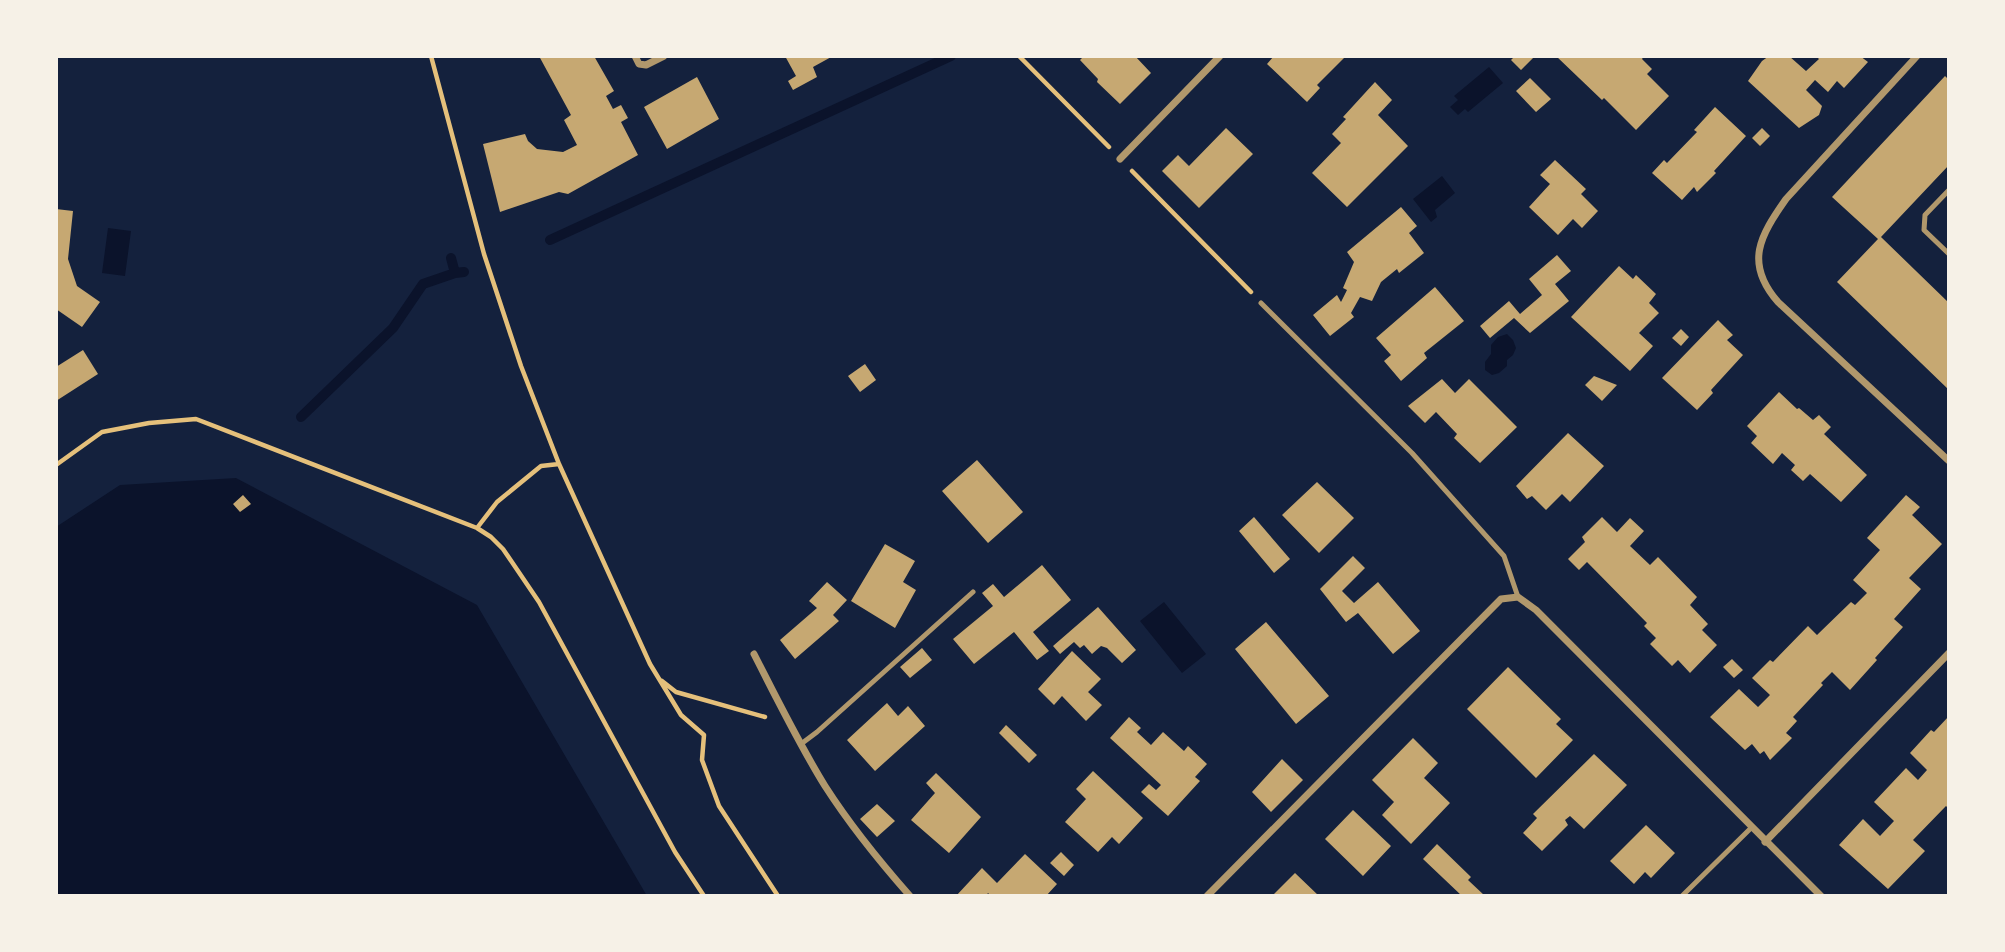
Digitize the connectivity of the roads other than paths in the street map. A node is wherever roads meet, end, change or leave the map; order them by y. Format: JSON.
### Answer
{"nodes":[{"id":1,"x":635,"y":56,"type":"edge"},
{"id":2,"x":664,"y":56,"type":"edge"},
{"id":3,"x":1220,"y":56,"type":"edge"},
{"id":4,"x":1917,"y":56,"type":"edge"},
{"id":5,"x":1120,"y":159,"type":"road end"},
{"id":6,"x":1949,"y":190,"type":"edge"},
{"id":7,"x":1949,"y":254,"type":"edge"},
{"id":8,"x":1261,"y":303,"type":"road end"},
{"id":9,"x":1949,"y":461,"type":"edge"},
{"id":10,"x":973,"y":592,"type":"dead end"},
{"id":11,"x":1518,"y":597,"type":"junction"},
{"id":12,"x":1949,"y":653,"type":"edge"},
{"id":13,"x":754,"y":654,"type":"dead end"},
{"id":14,"x":801,"y":744,"type":"junction"},
{"id":15,"x":1751,"y":828,"type":"junction"},
{"id":16,"x":1765,"y":842,"type":"junction"},
{"id":17,"x":910,"y":896,"type":"edge"},
{"id":18,"x":1207,"y":896,"type":"edge"},
{"id":19,"x":1682,"y":896,"type":"edge"},
{"id":20,"x":1821,"y":896,"type":"edge"}],
"edges":[{"from":1,"to":2,"type":"street"},
{"from":3,"to":5,"type":"street"},
{"from":4,"to":9,"type":"street"},
{"from":6,"to":7,"type":"lane"},
{"from":8,"to":11,"type":"lane"},
{"from":10,"to":14,"type":"lane"},
{"from":11,"to":15,"type":"street"},
{"from":11,"to":18,"type":"street"},
{"from":12,"to":16,"type":"street"},
{"from":13,"to":14,"type":"street"},
{"from":14,"to":17,"type":"street"},
{"from":15,"to":16,"type":"street"},
{"from":15,"to":19,"type":"lane"},
{"from":16,"to":20,"type":"street"}]}
